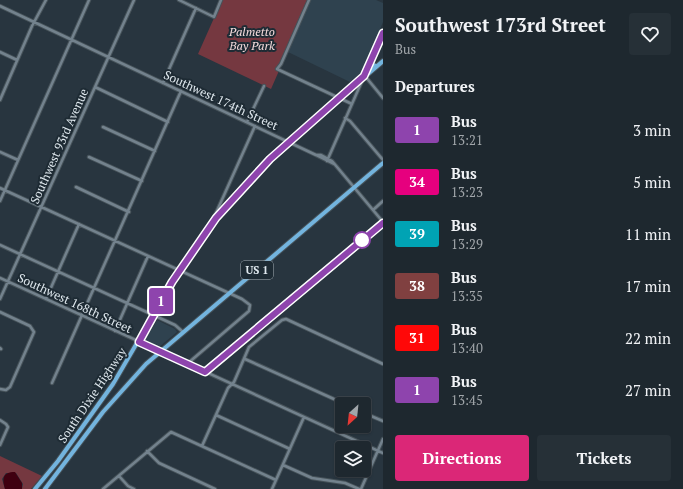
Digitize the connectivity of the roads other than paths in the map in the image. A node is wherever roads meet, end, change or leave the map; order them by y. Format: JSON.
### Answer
{"nodes":[{"id":1,"x":46,"y":0,"type":"edge"},
{"id":2,"x":89,"y":0,"type":"edge"},
{"id":3,"x":134,"y":0,"type":"edge"},
{"id":4,"x":179,"y":0,"type":"edge"},
{"id":5,"x":221,"y":0,"type":"edge"},
{"id":6,"x":309,"y":0,"type":"edge"},
{"id":7,"x":0,"y":6,"type":"edge"},
{"id":8,"x":196,"y":8,"type":"junction"},
{"id":9,"x":34,"y":22,"type":"junction"},
{"id":10,"x":383,"y":33,"type":"edge"},
{"id":11,"x":382,"y":38,"type":"edge"},
{"id":12,"x":71,"y":40,"type":"junction"},
{"id":13,"x":0,"y":52,"type":"edge"},
{"id":14,"x":108,"y":57,"type":"junction"},
{"id":15,"x":17,"y":60,"type":"junction"},
{"id":16,"x":383,"y":61,"type":"edge"},
{"id":17,"x":371,"y":62,"type":"junction"},
{"id":18,"x":376,"y":66,"type":"junction"},
{"id":19,"x":364,"y":76,"type":"junction"},
{"id":20,"x":163,"y":83,"type":"junction"},
{"id":21,"x":264,"y":86,"type":"dead end"},
{"id":22,"x":95,"y":87,"type":"junction"},
{"id":23,"x":182,"y":91,"type":"junction"},
{"id":24,"x":339,"y":98,"type":"junction"},
{"id":25,"x":383,"y":98,"type":"edge"},
{"id":26,"x":0,"y":100,"type":"edge"},
{"id":27,"x":352,"y":104,"type":"junction"},
{"id":28,"x":345,"y":118,"type":"junction"},
{"id":29,"x":168,"y":122,"type":"junction"},
{"id":30,"x":247,"y":122,"type":"junction"},
{"id":31,"x":255,"y":126,"type":"junction"},
{"id":32,"x":103,"y":127,"type":"dead end"},
{"id":33,"x":288,"y":142,"type":"junction"},
{"id":34,"x":155,"y":151,"type":"junction"},
{"id":35,"x":0,"y":152,"type":"edge"},
{"id":36,"x":90,"y":157,"type":"dead end"},
{"id":37,"x":18,"y":160,"type":"junction"},
{"id":38,"x":327,"y":160,"type":"junction"},
{"id":39,"x":383,"y":160,"type":"edge"},
{"id":40,"x":383,"y":163,"type":"edge"},
{"id":41,"x":142,"y":181,"type":"junction"},
{"id":42,"x":76,"y":187,"type":"dead end"},
{"id":43,"x":0,"y":188,"type":"edge"},
{"id":44,"x":354,"y":188,"type":"junction"},
{"id":45,"x":5,"y":190,"type":"junction"},
{"id":46,"x":225,"y":192,"type":"junction"},
{"id":47,"x":231,"y":200,"type":"junction"},
{"id":48,"x":0,"y":201,"type":"edge"},
{"id":49,"x":383,"y":201,"type":"edge"},
{"id":50,"x":42,"y":207,"type":"junction"},
{"id":51,"x":373,"y":210,"type":"junction"},
{"id":52,"x":129,"y":212,"type":"junction"},
{"id":53,"x":383,"y":222,"type":"edge"},
{"id":54,"x":79,"y":224,"type":"junction"},
{"id":55,"x":210,"y":226,"type":"junction"},
{"id":56,"x":116,"y":241,"type":"junction"},
{"id":57,"x":0,"y":245,"type":"edge"},
{"id":58,"x":20,"y":254,"type":"junction"},
{"id":59,"x":148,"y":256,"type":"junction"},
{"id":60,"x":58,"y":271,"type":"junction"},
{"id":61,"x":179,"y":271,"type":"junction"},
{"id":62,"x":0,"y":278,"type":"edge"},
{"id":63,"x":8,"y":282,"type":"junction"},
{"id":64,"x":94,"y":289,"type":"junction"},
{"id":65,"x":229,"y":294,"type":"junction"},
{"id":66,"x":46,"y":299,"type":"junction"},
{"id":67,"x":0,"y":300,"type":"edge"},
{"id":68,"x":127,"y":303,"type":"junction"},
{"id":69,"x":0,"y":312,"type":"edge"},
{"id":70,"x":82,"y":316,"type":"junction"},
{"id":71,"x":153,"y":316,"type":"junction"},
{"id":72,"x":115,"y":331,"type":"junction"},
{"id":73,"x":183,"y":332,"type":"junction"},
{"id":74,"x":139,"y":342,"type":"junction"},
{"id":75,"x":160,"y":352,"type":"junction"},
{"id":76,"x":245,"y":359,"type":"junction"},
{"id":77,"x":187,"y":364,"type":"junction"},
{"id":78,"x":383,"y":364,"type":"edge"},
{"id":79,"x":52,"y":383,"type":"dead end"},
{"id":80,"x":232,"y":384,"type":"junction"},
{"id":81,"x":0,"y":389,"type":"edge"},
{"id":82,"x":104,"y":397,"type":"junction"},
{"id":83,"x":335,"y":400,"type":"edge"},
{"id":84,"x":110,"y":403,"type":"junction"},
{"id":85,"x":216,"y":415,"type":"junction"},
{"id":86,"x":371,"y":416,"type":"edge"},
{"id":87,"x":304,"y":417,"type":"junction"},
{"id":88,"x":0,"y":420,"type":"edge"},
{"id":89,"x":383,"y":421,"type":"edge"},
{"id":90,"x":76,"y":436,"type":"junction"},
{"id":91,"x":383,"y":439,"type":"edge"},
{"id":92,"x":0,"y":445,"type":"edge"},
{"id":93,"x":202,"y":446,"type":"junction"},
{"id":94,"x":78,"y":447,"type":"junction"},
{"id":95,"x":290,"y":449,"type":"junction"},
{"id":96,"x":147,"y":451,"type":"junction"},
{"id":97,"x":378,"y":451,"type":"junction"},
{"id":98,"x":65,"y":452,"type":"junction"},
{"id":99,"x":383,"y":453,"type":"edge"},
{"id":100,"x":68,"y":461,"type":"junction"},
{"id":101,"x":283,"y":465,"type":"junction"},
{"id":102,"x":119,"y":476,"type":"junction"},
{"id":103,"x":276,"y":480,"type":"junction"},
{"id":104,"x":36,"y":489,"type":"edge"},
{"id":105,"x":45,"y":489,"type":"edge"},
{"id":106,"x":103,"y":489,"type":"edge"},
{"id":107,"x":134,"y":489,"type":"edge"},
{"id":108,"x":215,"y":489,"type":"edge"},
{"id":109,"x":272,"y":489,"type":"edge"},
{"id":110,"x":360,"y":489,"type":"edge"}],
"edges":[{"from":1,"to":9,"type":"street"},
{"from":2,"to":12,"type":"street"},
{"from":3,"to":14,"type":"street","name":"Southwest 93rd Avenue"},
{"from":4,"to":8,"type":"street"},
{"from":5,"to":8,"type":"street"},
{"from":6,"to":24,"type":"street"},
{"from":7,"to":9,"type":"street","name":"Southwest 174th Street"},
{"from":8,"to":20,"type":"street"},
{"from":9,"to":12,"type":"street","name":"Southwest 174th Street"},
{"from":9,"to":15,"type":"street"},
{"from":10,"to":11,"type":"street"},
{"from":11,"to":17,"type":"street"},
{"from":12,"to":14,"type":"street","name":"Southwest 174th Street"},
{"from":12,"to":37,"type":"street"},
{"from":13,"to":15,"type":"street"},
{"from":14,"to":20,"type":"street","name":"Southwest 174th Street"},
{"from":14,"to":22,"type":"street","name":"Southwest 93rd Avenue"},
{"from":15,"to":26,"type":"street"},
{"from":16,"to":18,"type":"highway","name":"South Dixie Highway"},
{"from":17,"to":18,"type":"highway"},
{"from":17,"to":19,"type":"street"},
{"from":18,"to":19,"type":"highway","name":"South Dixie Highway"},
{"from":19,"to":24,"type":"highway","name":"South Dixie Highway"},
{"from":19,"to":25,"type":"street"},
{"from":19,"to":27,"type":"street"},
{"from":20,"to":23,"type":"street","name":"Southwest 174th Street"},
{"from":21,"to":30,"type":"street"},
{"from":22,"to":29,"type":"street"},
{"from":22,"to":50,"type":"street","name":"Southwest 93rd Avenue"},
{"from":23,"to":29,"type":"street"},
{"from":23,"to":30,"type":"street","name":"Southwest 174th Street"},
{"from":24,"to":27,"type":"street"},
{"from":24,"to":33,"type":"highway","name":"South Dixie Highway"},
{"from":27,"to":28,"type":"street"},
{"from":28,"to":38,"type":"street"},
{"from":28,"to":39,"type":"street"},
{"from":29,"to":34,"type":"street"},
{"from":30,"to":31,"type":"street","name":"Southwest 174th Street"},
{"from":31,"to":33,"type":"street","name":"Southwest 174th Street"},
{"from":31,"to":46,"type":"street"},
{"from":32,"to":34,"type":"street"},
{"from":33,"to":38,"type":"street","name":"Southwest 174th Street"},
{"from":33,"to":47,"type":"highway","name":"South Dixie Highway"},
{"from":34,"to":41,"type":"street"},
{"from":35,"to":37,"type":"street"},
{"from":36,"to":41,"type":"street"},
{"from":37,"to":45,"type":"street"},
{"from":38,"to":44,"type":"street"},
{"from":40,"to":44,"type":"highway","name":"South Dixie Highway","number":"US 1"},
{"from":41,"to":52,"type":"street"},
{"from":42,"to":52,"type":"street"},
{"from":43,"to":45,"type":"street"},
{"from":44,"to":51,"type":"street"},
{"from":44,"to":65,"type":"highway","name":"South Dixie Highway","number":"US 1"},
{"from":45,"to":48,"type":"street"},
{"from":45,"to":50,"type":"street"},
{"from":46,"to":47,"type":"street"},
{"from":46,"to":55,"type":"street"},
{"from":47,"to":55,"type":"highway","name":"South Dixie Highway"},
{"from":49,"to":51,"type":"street"},
{"from":50,"to":54,"type":"street"},
{"from":50,"to":58,"type":"street","name":"Southwest 93rd Avenue"},
{"from":51,"to":53,"type":"street"},
{"from":52,"to":56,"type":"street"},
{"from":54,"to":56,"type":"street"},
{"from":54,"to":60,"type":"street"},
{"from":55,"to":61,"type":"highway","name":"South Dixie Highway"},
{"from":56,"to":59,"type":"street"},
{"from":56,"to":64,"type":"street"},
{"from":57,"to":58,"type":"street"},
{"from":58,"to":60,"type":"street"},
{"from":58,"to":63,"type":"street","name":"Southwest 93rd Avenue"},
{"from":59,"to":61,"type":"street"},
{"from":59,"to":68,"type":"street"},
{"from":60,"to":64,"type":"street"},
{"from":60,"to":66,"type":"street"},
{"from":61,"to":65,"type":"street"},
{"from":61,"to":71,"type":"highway","name":"South Dixie Highway"},
{"from":62,"to":63,"type":"street","name":"Southwest 168th Street"},
{"from":63,"to":66,"type":"street","name":"Southwest 168th Street"},
{"from":63,"to":67,"type":"street","name":"Southwest 93rd Avenue"},
{"from":64,"to":68,"type":"street"},
{"from":64,"to":70,"type":"street"},
{"from":65,"to":73,"type":"highway","name":"South Dixie Highway","number":"US 1"},
{"from":65,"to":77,"type":"street"},
{"from":66,"to":70,"type":"street","name":"Southwest 168th Street"},
{"from":68,"to":71,"type":"street"},
{"from":68,"to":72,"type":"street"},
{"from":69,"to":81,"type":"street"},
{"from":70,"to":72,"type":"street","name":"Southwest 168th Street"},
{"from":70,"to":79,"type":"street"},
{"from":71,"to":73,"type":"street"},
{"from":71,"to":74,"type":"highway","name":"South Dixie Highway"},
{"from":72,"to":74,"type":"street","name":"Southwest 168th Street"},
{"from":73,"to":75,"type":"highway","name":"South Dixie Highway","number":"US 1"},
{"from":74,"to":75,"type":"street","name":"Southwest 168th Street"},
{"from":74,"to":82,"type":"highway","name":"South Dixie Highway"},
{"from":75,"to":77,"type":"street","name":"Southwest 168th Street"},
{"from":75,"to":84,"type":"highway","name":"South Dixie Highway","number":"US 1"},
{"from":76,"to":78,"type":"street"},
{"from":76,"to":80,"type":"street"},
{"from":76,"to":83,"type":"street"},
{"from":77,"to":80,"type":"street","name":"Southwest 168th Street"},
{"from":80,"to":85,"type":"street"},
{"from":80,"to":87,"type":"street","name":"Southwest 168th Street"},
{"from":82,"to":84,"type":"highway"},
{"from":82,"to":90,"type":"highway","name":"South Dixie Highway"},
{"from":84,"to":94,"type":"highway","name":"South Dixie Highway","number":"US 1"},
{"from":85,"to":93,"type":"street"},
{"from":85,"to":95,"type":"street"},
{"from":86,"to":89,"type":"street"},
{"from":87,"to":95,"type":"street"},
{"from":87,"to":97,"type":"street","name":"Southwest 168th Street"},
{"from":88,"to":92,"type":"street"},
{"from":90,"to":94,"type":"highway"},
{"from":90,"to":98,"type":"highway","name":"South Dixie Highway"},
{"from":91,"to":97,"type":"street"},
{"from":93,"to":96,"type":"street"},
{"from":93,"to":103,"type":"street"},
{"from":94,"to":100,"type":"highway","name":"South Dixie Highway","number":"US 1"},
{"from":95,"to":101,"type":"street"},
{"from":96,"to":102,"type":"street"},
{"from":96,"to":108,"type":"street"},
{"from":97,"to":99,"type":"street","name":"Southwest 168th Street"},
{"from":97,"to":110,"type":"street"},
{"from":98,"to":100,"type":"highway"},
{"from":98,"to":104,"type":"highway","name":"South Dixie Highway"},
{"from":100,"to":105,"type":"highway","name":"South Dixie Highway","number":"US 1"},
{"from":101,"to":103,"type":"street"},
{"from":101,"to":110,"type":"street"},
{"from":102,"to":106,"type":"street"},
{"from":102,"to":107,"type":"street"},
{"from":103,"to":109,"type":"street"}]}
